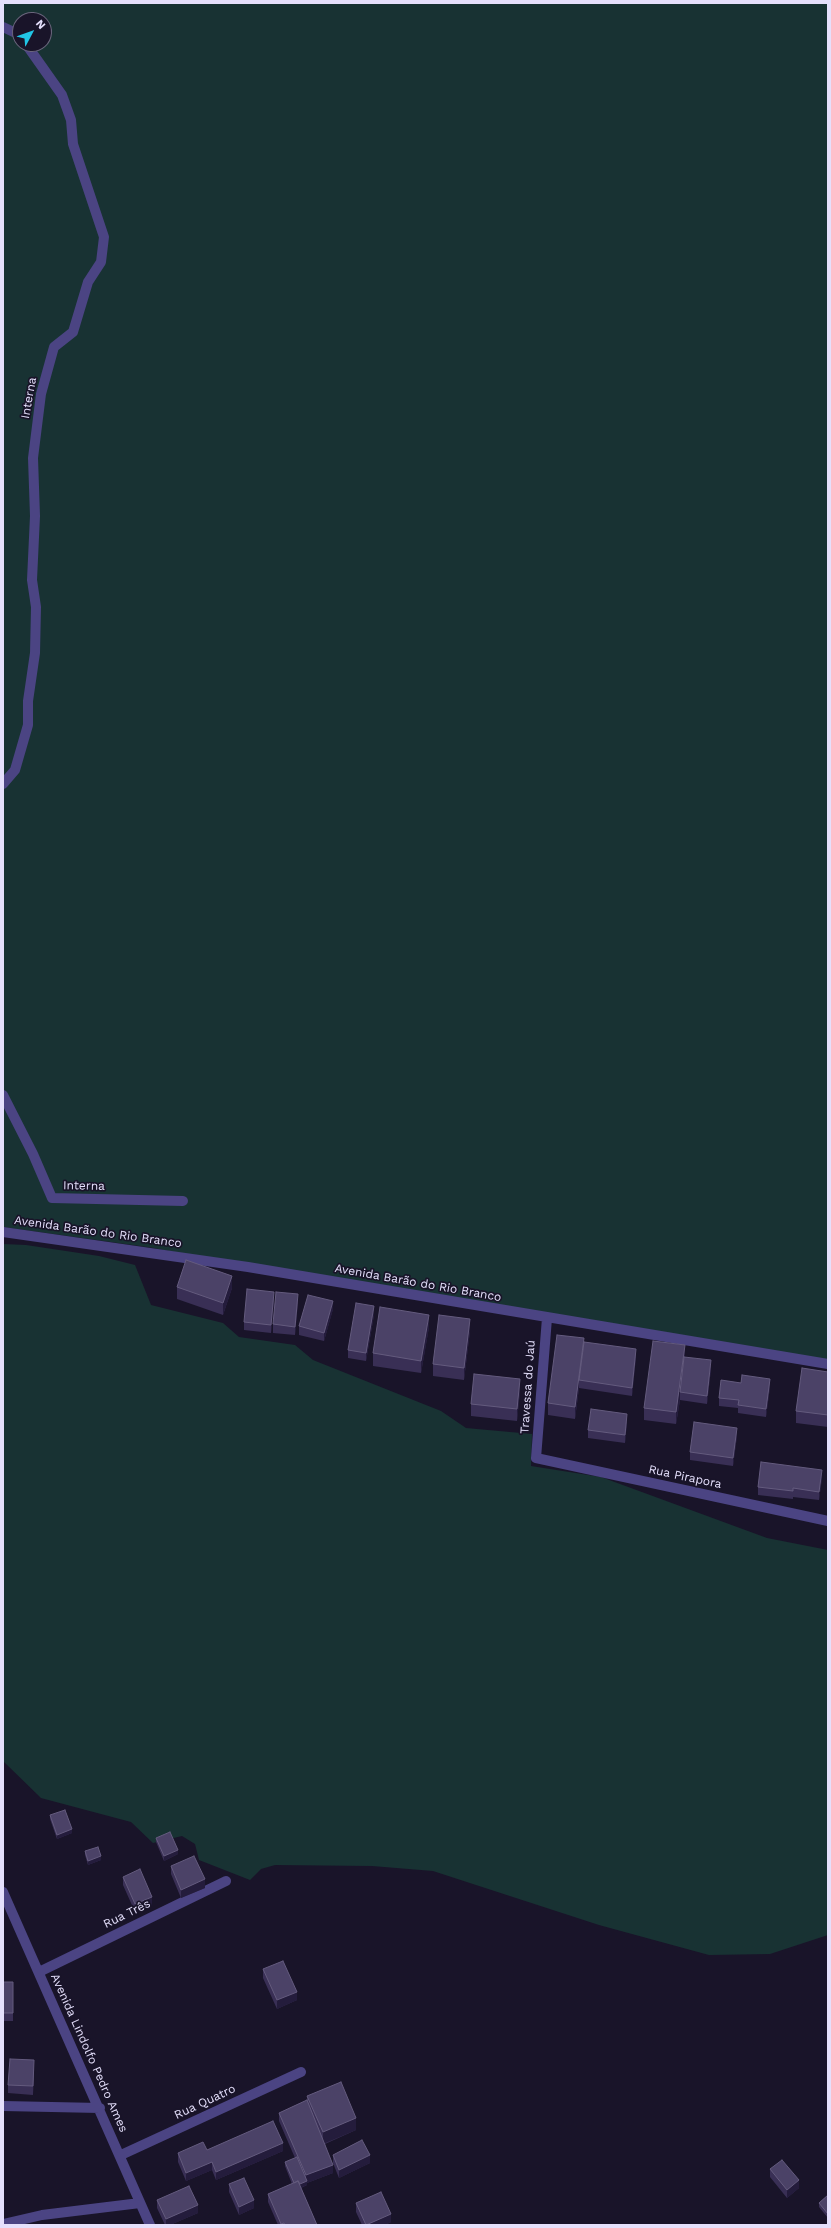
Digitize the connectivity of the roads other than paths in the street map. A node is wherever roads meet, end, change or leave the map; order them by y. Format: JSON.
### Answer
{"nodes":[{"id":1,"x":32,"y":52,"type":"edge"},
{"id":2,"x":3,"y":784,"type":"edge"},
{"id":3,"x":3,"y":1095,"type":"edge"},
{"id":4,"x":183,"y":1201,"type":"dead end"},
{"id":5,"x":3,"y":1232,"type":"edge"},
{"id":6,"x":547,"y":1318,"type":"junction"},
{"id":7,"x":828,"y":1364,"type":"edge"},
{"id":8,"x":536,"y":1458,"type":"joint"},
{"id":9,"x":828,"y":1521,"type":"edge"},
{"id":10,"x":226,"y":1881,"type":"dead end"},
{"id":11,"x":3,"y":1892,"type":"edge"},
{"id":12,"x":39,"y":1972,"type":"junction"},
{"id":13,"x":301,"y":2072,"type":"dead end"},
{"id":14,"x":3,"y":2106,"type":"edge"},
{"id":15,"x":100,"y":2108,"type":"junction"},
{"id":16,"x":121,"y":2155,"type":"junction"},
{"id":17,"x":140,"y":2202,"type":"junction"},
{"id":18,"x":3,"y":2224,"type":"edge"},
{"id":19,"x":150,"y":2225,"type":"edge"}],
"edges":[{"from":1,"to":2,"type":"street","name":"Interna"},
{"from":3,"to":4,"type":"street","name":"Interna"},
{"from":5,"to":6,"type":"street","name":"Avenida Barão do Rio Branco"},
{"from":6,"to":7,"type":"street","name":"Avenida Barão do Rio Branco"},
{"from":6,"to":8,"type":"street","name":"Travessa do Jaú"},
{"from":8,"to":9,"type":"street","name":"Rua Pirapora"},
{"from":10,"to":12,"type":"street","name":"Rua Três"},
{"from":11,"to":12,"type":"street","name":"Avenida Lindolfo Pedro Ames"},
{"from":12,"to":15,"type":"street","name":"Avenida Lindolfo Pedro Ames"},
{"from":13,"to":16,"type":"street","name":"Rua Quatro"},
{"from":14,"to":15,"type":"street"},
{"from":15,"to":16,"type":"street","name":"Avenida Lindolfo Pedro Ames"},
{"from":16,"to":17,"type":"street","name":"Avenida Lindolfo Pedro Ames"},
{"from":17,"to":18,"type":"street"},
{"from":17,"to":19,"type":"street","name":"Avenida Lindolfo Pedro Ames"}]}
